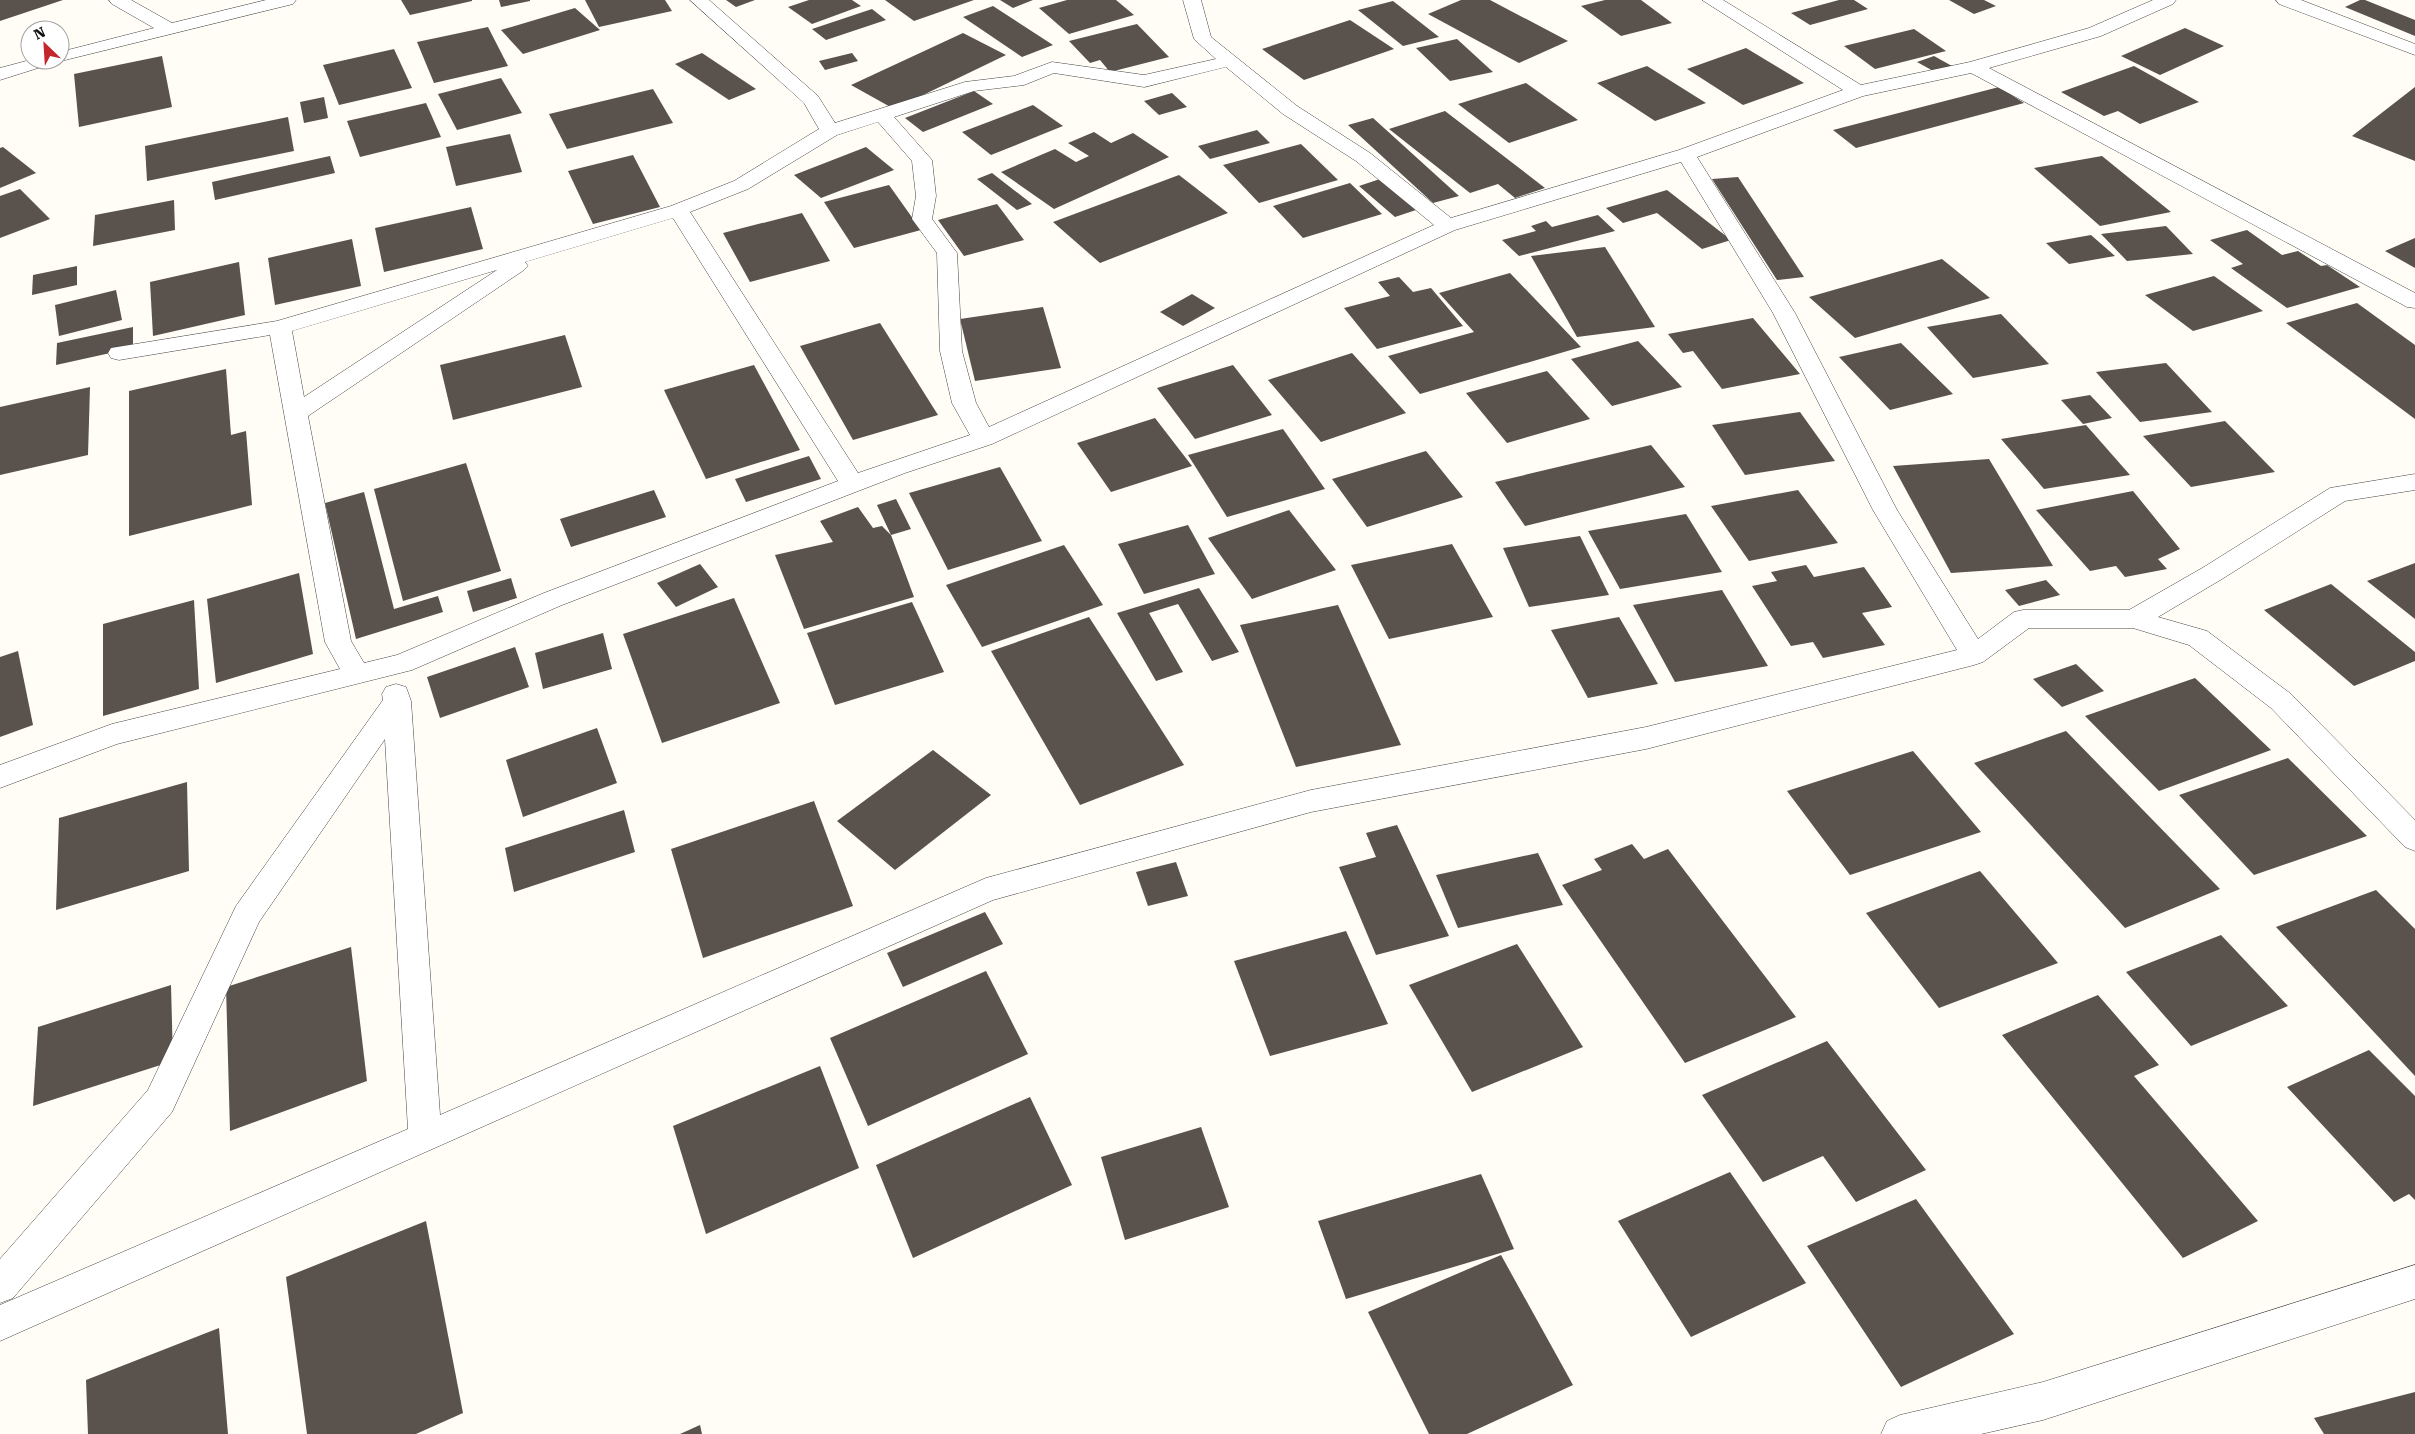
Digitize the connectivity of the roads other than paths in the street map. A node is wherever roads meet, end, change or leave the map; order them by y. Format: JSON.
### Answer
{"nodes":[{"id":1,"x":118,"y":0,"type":"edge"},
{"id":2,"x":287,"y":0,"type":"edge"},
{"id":3,"x":699,"y":0,"type":"edge"},
{"id":4,"x":1192,"y":0,"type":"edge"},
{"id":5,"x":1711,"y":0,"type":"edge"},
{"id":6,"x":2285,"y":0,"type":"edge"},
{"id":7,"x":2150,"y":3,"type":"edge"},
{"id":8,"x":169,"y":29,"type":"junction"},
{"id":9,"x":2415,"y":50,"type":"edge"},
{"id":10,"x":70,"y":54,"type":"edge"},
{"id":11,"x":1230,"y":61,"type":"junction"},
{"id":12,"x":1973,"y":67,"type":"junction"},
{"id":13,"x":20,"y":68,"type":"edge"},
{"id":14,"x":0,"y":74,"type":"edge"},
{"id":15,"x":1858,"y":91,"type":"junction"},
{"id":16,"x":883,"y":116,"type":"junction"},
{"id":17,"x":830,"y":131,"type":"junction"},
{"id":18,"x":1686,"y":154,"type":"junction"},
{"id":19,"x":678,"y":210,"type":"junction"},
{"id":20,"x":1448,"y":226,"type":"junction"},
{"id":21,"x":539,"y":251,"type":"junction"},
{"id":22,"x":2415,"y":302,"type":"edge"},
{"id":23,"x":280,"y":327,"type":"junction"},
{"id":24,"x":119,"y":353,"type":"dead end"},
{"id":25,"x":296,"y":414,"type":"junction"},
{"id":26,"x":984,"y":439,"type":"junction"},
{"id":27,"x":2415,"y":482,"type":"edge"},
{"id":28,"x":853,"y":485,"type":"junction"},
{"id":29,"x":2133,"y":619,"type":"junction"},
{"id":30,"x":1974,"y":656,"type":"junction"},
{"id":31,"x":403,"y":663,"type":"junction"},
{"id":32,"x":358,"y":674,"type":"junction"},
{"id":33,"x":396,"y":701,"type":"junction"},
{"id":34,"x":0,"y":778,"type":"edge"},
{"id":35,"x":2415,"y":839,"type":"edge"},
{"id":36,"x":425,"y":1138,"type":"junction"},
{"id":37,"x":2415,"y":1282,"type":"edge"},
{"id":38,"x":0,"y":1286,"type":"edge"},
{"id":39,"x":0,"y":1323,"type":"edge"},
{"id":40,"x":1900,"y":1434,"type":"edge"}],
"edges":[{"from":1,"to":8,"type":"street"},
{"from":2,"to":8,"type":"street"},
{"from":3,"to":17,"type":"street"},
{"from":4,"to":11,"type":"street"},
{"from":5,"to":15,"type":"street"},
{"from":6,"to":9,"type":"street"},
{"from":7,"to":12,"type":"street"},
{"from":8,"to":10,"type":"street"},
{"from":11,"to":16,"type":"street"},
{"from":11,"to":20,"type":"street"},
{"from":12,"to":15,"type":"street"},
{"from":12,"to":22,"type":"street"},
{"from":13,"to":14,"type":"street"},
{"from":15,"to":18,"type":"street"},
{"from":16,"to":17,"type":"street"},
{"from":16,"to":26,"type":"street"},
{"from":17,"to":19,"type":"street"},
{"from":18,"to":20,"type":"street"},
{"from":18,"to":30,"type":"street"},
{"from":19,"to":21,"type":"street"},
{"from":19,"to":28,"type":"street"},
{"from":20,"to":26,"type":"street"},
{"from":21,"to":23,"type":"street"},
{"from":21,"to":25,"type":"street"},
{"from":23,"to":24,"type":"street"},
{"from":23,"to":25,"type":"street"},
{"from":25,"to":32,"type":"street"},
{"from":26,"to":28,"type":"street"},
{"from":27,"to":29,"type":"street"},
{"from":28,"to":31,"type":"street"},
{"from":29,"to":30,"type":"street"},
{"from":29,"to":35,"type":"street"},
{"from":30,"to":36,"type":"street"},
{"from":31,"to":32,"type":"street"},
{"from":31,"to":33,"type":"street"},
{"from":32,"to":34,"type":"street"},
{"from":33,"to":36,"type":"street"},
{"from":33,"to":38,"type":"street"},
{"from":36,"to":39,"type":"street"},
{"from":37,"to":40,"type":"street"}]}
